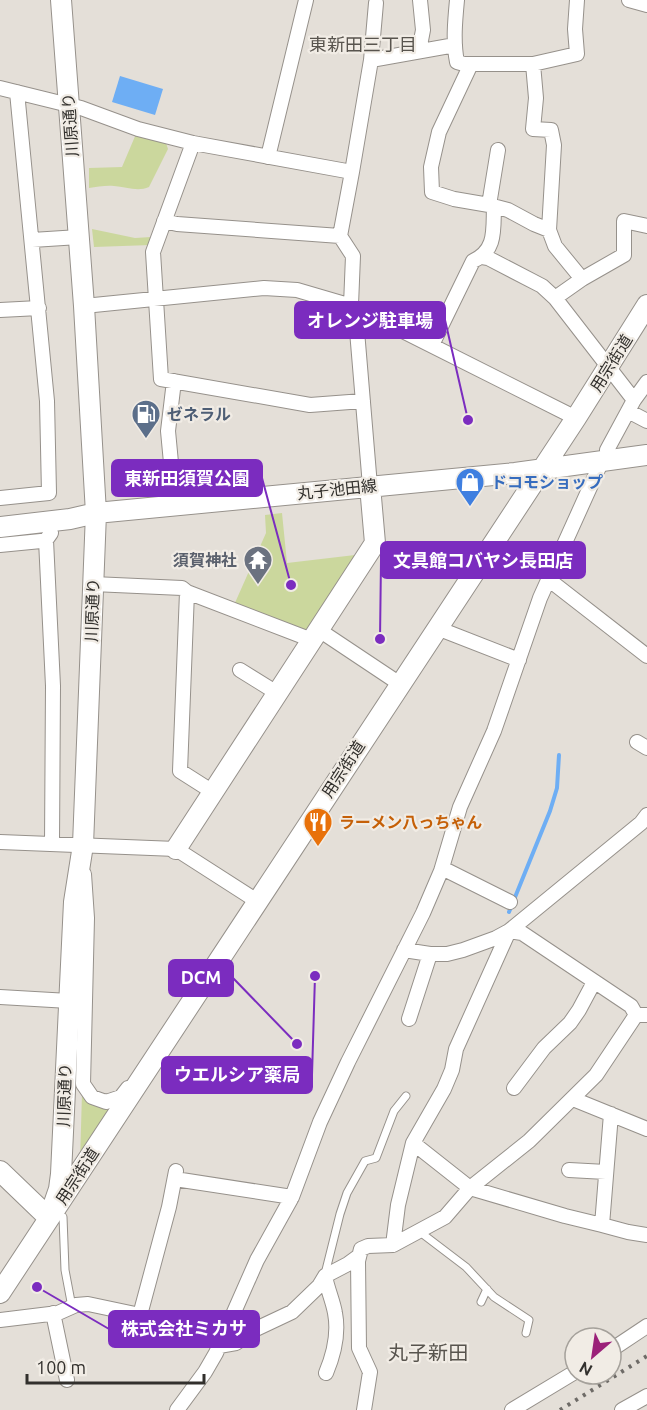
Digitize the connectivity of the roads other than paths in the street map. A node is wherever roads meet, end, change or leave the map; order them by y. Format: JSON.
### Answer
{"nodes":[{"id":1,"x":61,"y":0,"type":"edge"},
{"id":2,"x":306,"y":0,"type":"edge"},
{"id":3,"x":420,"y":0,"type":"edge"},
{"id":4,"x":457,"y":0,"type":"edge"},
{"id":5,"x":577,"y":0,"type":"edge"},
{"id":6,"x":629,"y":0,"type":"edge"},
{"id":7,"x":376,"y":3,"type":"dead end"},
{"id":8,"x":647,"y":5,"type":"edge"},
{"id":9,"x":455,"y":45,"type":"junction"},
{"id":10,"x":419,"y":51,"type":"junction"},
{"id":11,"x":371,"y":60,"type":"junction"},
{"id":12,"x":471,"y":64,"type":"junction"},
{"id":13,"x":533,"y":64,"type":"junction"},
{"id":14,"x":0,"y":88,"type":"edge"},
{"id":15,"x":17,"y":93,"type":"junction"},
{"id":16,"x":69,"y":105,"type":"junction"},
{"id":17,"x":193,"y":143,"type":"junction"},
{"id":18,"x":498,"y":150,"type":"dead end"},
{"id":19,"x":268,"y":157,"type":"junction"},
{"id":20,"x":352,"y":172,"type":"junction"},
{"id":21,"x":491,"y":206,"type":"junction"},
{"id":22,"x":164,"y":221,"type":"junction"},
{"id":23,"x":647,"y":226,"type":"edge"},
{"id":24,"x":549,"y":230,"type":"junction"},
{"id":25,"x":340,"y":236,"type":"junction"},
{"id":26,"x":79,"y":237,"type":"junction"},
{"id":27,"x":32,"y":240,"type":"junction"},
{"id":28,"x":482,"y":257,"type":"junction"},
{"id":29,"x":582,"y":279,"type":"junction"},
{"id":30,"x":555,"y":298,"type":"junction"},
{"id":31,"x":157,"y":299,"type":"junction"},
{"id":32,"x":647,"y":305,"type":"edge"},
{"id":33,"x":84,"y":306,"type":"junction"},
{"id":34,"x":353,"y":306,"type":"junction"},
{"id":35,"x":39,"y":308,"type":"junction"},
{"id":36,"x":0,"y":310,"type":"edge"},
{"id":37,"x":432,"y":345,"type":"junction"},
{"id":38,"x":608,"y":367,"type":"junction"},
{"id":39,"x":174,"y":381,"type":"junction"},
{"id":40,"x":647,"y":382,"type":"edge"},
{"id":41,"x":363,"y":401,"type":"junction"},
{"id":42,"x":631,"y":406,"type":"junction"},
{"id":43,"x":576,"y":418,"type":"junction"},
{"id":44,"x":647,"y":421,"type":"edge"},
{"id":45,"x":647,"y":457,"type":"edge"},
{"id":46,"x":605,"y":462,"type":"junction"},
{"id":47,"x":542,"y":470,"type":"junction"},
{"id":48,"x":370,"y":486,"type":"junction"},
{"id":49,"x":0,"y":498,"type":"edge"},
{"id":50,"x":175,"y":505,"type":"junction"},
{"id":51,"x":96,"y":513,"type":"junction"},
{"id":52,"x":0,"y":517,"type":"edge"},
{"id":53,"x":65,"y":517,"type":"junction"},
{"id":54,"x":0,"y":527,"type":"edge"},
{"id":55,"x":46,"y":540,"type":"junction"},
{"id":56,"x":0,"y":545,"type":"edge"},
{"id":57,"x":548,"y":579,"type":"junction"},
{"id":58,"x":93,"y":584,"type":"junction"},
{"id":59,"x":187,"y":592,"type":"junction"},
{"id":60,"x":437,"y":628,"type":"junction"},
{"id":61,"x":315,"y":635,"type":"junction"},
{"id":62,"x":645,"y":650,"type":"edge"},
{"id":63,"x":519,"y":660,"type":"junction"},
{"id":64,"x":240,"y":670,"type":"dead end"},
{"id":65,"x":400,"y":684,"type":"junction"},
{"id":66,"x":277,"y":693,"type":"junction"},
{"id":67,"x":213,"y":792,"type":"junction"},
{"id":68,"x":647,"y":815,"type":"edge"},
{"id":69,"x":0,"y":842,"type":"edge"},
{"id":70,"x":52,"y":844,"type":"junction"},
{"id":71,"x":82,"y":845,"type":"junction"},
{"id":72,"x":176,"y":849,"type":"junction"},
{"id":73,"x":442,"y":868,"type":"junction"},
{"id":74,"x":257,"y":901,"type":"junction"},
{"id":75,"x":510,"y":902,"type":"dead end"},
{"id":76,"x":509,"y":931,"type":"junction"},
{"id":77,"x":404,"y":950,"type":"junction"},
{"id":78,"x":430,"y":954,"type":"junction"},
{"id":79,"x":594,"y":982,"type":"junction"},
{"id":80,"x":195,"y":996,"type":"junction"},
{"id":81,"x":0,"y":997,"type":"edge"},
{"id":82,"x":69,"y":1001,"type":"junction"},
{"id":83,"x":642,"y":1015,"type":"edge"},
{"id":84,"x":409,"y":1019,"type":"dead end"},
{"id":85,"x":514,"y":1088,"type":"dead end"},
{"id":86,"x":406,"y":1096,"type":"dead end"},
{"id":87,"x":573,"y":1099,"type":"junction"},
{"id":88,"x":611,"y":1114,"type":"junction"},
{"id":89,"x":647,"y":1129,"type":"edge"},
{"id":90,"x":413,"y":1143,"type":"junction"},
{"id":91,"x":569,"y":1170,"type":"dead end"},
{"id":92,"x":0,"y":1171,"type":"edge"},
{"id":93,"x":606,"y":1172,"type":"junction"},
{"id":94,"x":470,"y":1188,"type":"junction"},
{"id":95,"x":292,"y":1197,"type":"junction"},
{"id":96,"x":56,"y":1217,"type":"junction"},
{"id":97,"x":602,"y":1225,"type":"junction"},
{"id":98,"x":420,"y":1232,"type":"junction"},
{"id":99,"x":647,"y":1235,"type":"edge"},
{"id":100,"x":393,"y":1245,"type":"junction"},
{"id":101,"x":359,"y":1256,"type":"junction"},
{"id":102,"x":325,"y":1276,"type":"junction"},
{"id":103,"x":487,"y":1289,"type":"junction"},
{"id":104,"x":0,"y":1293,"type":"edge"},
{"id":105,"x":481,"y":1302,"type":"dead end"},
{"id":106,"x":72,"y":1307,"type":"junction"},
{"id":107,"x":53,"y":1313,"type":"junction"},
{"id":108,"x":0,"y":1320,"type":"edge"},
{"id":109,"x":647,"y":1326,"type":"edge"},
{"id":110,"x":526,"y":1334,"type":"dead end"},
{"id":111,"x":623,"y":1342,"type":"edge"},
{"id":112,"x":219,"y":1346,"type":"junction"},
{"id":113,"x":326,"y":1373,"type":"dead end"},
{"id":114,"x":563,"y":1379,"type":"edge"},
{"id":115,"x":67,"y":1380,"type":"dead end"},
{"id":116,"x":647,"y":1396,"type":"edge"},
{"id":117,"x":177,"y":1410,"type":"edge"},
{"id":118,"x":364,"y":1410,"type":"edge"},
{"id":119,"x":512,"y":1410,"type":"edge"},
{"id":120,"x":622,"y":1410,"type":"edge"}],
"edges":[{"from":1,"to":16,"type":"street","name":"川原通り"},
{"from":2,"to":19,"type":"street"},
{"from":3,"to":10,"type":"street"},
{"from":4,"to":9,"type":"street"},
{"from":5,"to":13,"type":"street"},
{"from":6,"to":8,"type":"street"},
{"from":7,"to":11,"type":"street"},
{"from":9,"to":10,"type":"street"},
{"from":9,"to":12,"type":"street"},
{"from":10,"to":11,"type":"street"},
{"from":11,"to":20,"type":"street"},
{"from":12,"to":13,"type":"street"},
{"from":12,"to":21,"type":"street"},
{"from":13,"to":24,"type":"street"},
{"from":14,"to":15,"type":"street"},
{"from":15,"to":16,"type":"street"},
{"from":15,"to":27,"type":"street"},
{"from":16,"to":17,"type":"street"},
{"from":16,"to":26,"type":"street","name":"川原通り"},
{"from":17,"to":19,"type":"street"},
{"from":17,"to":22,"type":"street"},
{"from":18,"to":21,"type":"street"},
{"from":19,"to":20,"type":"street"},
{"from":20,"to":25,"type":"street"},
{"from":21,"to":24,"type":"street"},
{"from":21,"to":28,"type":"street"},
{"from":22,"to":25,"type":"street"},
{"from":22,"to":31,"type":"street"},
{"from":23,"to":29,"type":"street"},
{"from":24,"to":29,"type":"street"},
{"from":25,"to":34,"type":"street"},
{"from":26,"to":27,"type":"street"},
{"from":26,"to":33,"type":"street","name":"川原通り"},
{"from":27,"to":35,"type":"street"},
{"from":28,"to":30,"type":"street"},
{"from":28,"to":37,"type":"street"},
{"from":29,"to":30,"type":"street"},
{"from":30,"to":38,"type":"street"},
{"from":31,"to":33,"type":"street"},
{"from":31,"to":34,"type":"street"},
{"from":31,"to":39,"type":"street"},
{"from":32,"to":38,"type":"street","name":"用宗街道"},
{"from":33,"to":51,"type":"street","name":"川原通り"},
{"from":34,"to":37,"type":"street"},
{"from":34,"to":41,"type":"street"},
{"from":35,"to":36,"type":"street"},
{"from":35,"to":49,"type":"street"},
{"from":37,"to":43,"type":"street"},
{"from":38,"to":42,"type":"street"},
{"from":38,"to":43,"type":"street","name":"用宗街道"},
{"from":39,"to":41,"type":"street"},
{"from":39,"to":50,"type":"street"},
{"from":40,"to":42,"type":"street"},
{"from":41,"to":48,"type":"street"},
{"from":42,"to":44,"type":"street"},
{"from":42,"to":46,"type":"street"},
{"from":43,"to":47,"type":"street","name":"用宗街道"},
{"from":45,"to":46,"type":"street","name":"丸子池田線"},
{"from":46,"to":47,"type":"street","name":"丸子池田線"},
{"from":46,"to":57,"type":"street"},
{"from":47,"to":48,"type":"street","name":"丸子池田線"},
{"from":47,"to":60,"type":"street","name":"用宗街道"},
{"from":48,"to":50,"type":"street","name":"丸子池田線"},
{"from":48,"to":61,"type":"street"},
{"from":50,"to":51,"type":"street","name":"丸子池田線"},
{"from":51,"to":53,"type":"street","name":"丸子池田線"},
{"from":51,"to":58,"type":"street","name":"川原通り"},
{"from":52,"to":53,"type":"street","name":"丸子池田線"},
{"from":53,"to":54,"type":"street","name":"丸子池田線"},
{"from":53,"to":55,"type":"street"},
{"from":55,"to":56,"type":"street"},
{"from":55,"to":70,"type":"street"},
{"from":57,"to":62,"type":"street"},
{"from":57,"to":63,"type":"street"},
{"from":58,"to":59,"type":"street"},
{"from":58,"to":71,"type":"street","name":"川原通り"},
{"from":59,"to":61,"type":"street"},
{"from":59,"to":67,"type":"street"},
{"from":60,"to":63,"type":"street"},
{"from":60,"to":65,"type":"street","name":"用宗街道"},
{"from":61,"to":65,"type":"street"},
{"from":61,"to":66,"type":"street"},
{"from":63,"to":73,"type":"street"},
{"from":64,"to":66,"type":"street"},
{"from":65,"to":74,"type":"street","name":"用宗街道"},
{"from":66,"to":67,"type":"street"},
{"from":67,"to":72,"type":"street"},
{"from":68,"to":76,"type":"street"},
{"from":69,"to":70,"type":"street"},
{"from":70,"to":71,"type":"street"},
{"from":71,"to":72,"type":"street"},
{"from":71,"to":80,"type":"street"},
{"from":71,"to":82,"type":"street","name":"川原通り"},
{"from":72,"to":74,"type":"street"},
{"from":73,"to":75,"type":"street"},
{"from":73,"to":77,"type":"street"},
{"from":74,"to":80,"type":"street","name":"用宗街道"},
{"from":76,"to":78,"type":"street"},
{"from":76,"to":79,"type":"street"},
{"from":76,"to":90,"type":"street"},
{"from":77,"to":78,"type":"street"},
{"from":77,"to":95,"type":"street"},
{"from":78,"to":84,"type":"street"},
{"from":79,"to":83,"type":"street"},
{"from":79,"to":85,"type":"street"},
{"from":80,"to":96,"type":"street","name":"用宗街道"},
{"from":81,"to":82,"type":"street"},
{"from":82,"to":96,"type":"street","name":"川原通り"},
{"from":83,"to":87,"type":"street"},
{"from":86,"to":102,"type":"lane"},
{"from":87,"to":88,"type":"street"},
{"from":87,"to":94,"type":"street"},
{"from":88,"to":89,"type":"street"},
{"from":88,"to":93,"type":"street"},
{"from":90,"to":94,"type":"street"},
{"from":90,"to":100,"type":"street"},
{"from":91,"to":93,"type":"street"},
{"from":92,"to":96,"type":"street"},
{"from":93,"to":97,"type":"street"},
{"from":94,"to":97,"type":"street"},
{"from":94,"to":98,"type":"street"},
{"from":95,"to":106,"type":"street"},
{"from":95,"to":112,"type":"street"},
{"from":96,"to":104,"type":"street","name":"用宗街道"},
{"from":96,"to":106,"type":"lane"},
{"from":97,"to":99,"type":"street"},
{"from":98,"to":100,"type":"street"},
{"from":98,"to":103,"type":"lane"},
{"from":100,"to":101,"type":"street"},
{"from":101,"to":102,"type":"street"},
{"from":101,"to":118,"type":"street"},
{"from":102,"to":112,"type":"street"},
{"from":102,"to":113,"type":"street"},
{"from":103,"to":105,"type":"lane"},
{"from":103,"to":110,"type":"lane"},
{"from":106,"to":107,"type":"street"},
{"from":107,"to":108,"type":"street"},
{"from":107,"to":115,"type":"street"},
{"from":109,"to":111,"type":"street"},
{"from":112,"to":117,"type":"street"},
{"from":114,"to":119,"type":"street"},
{"from":116,"to":120,"type":"street"}]}
